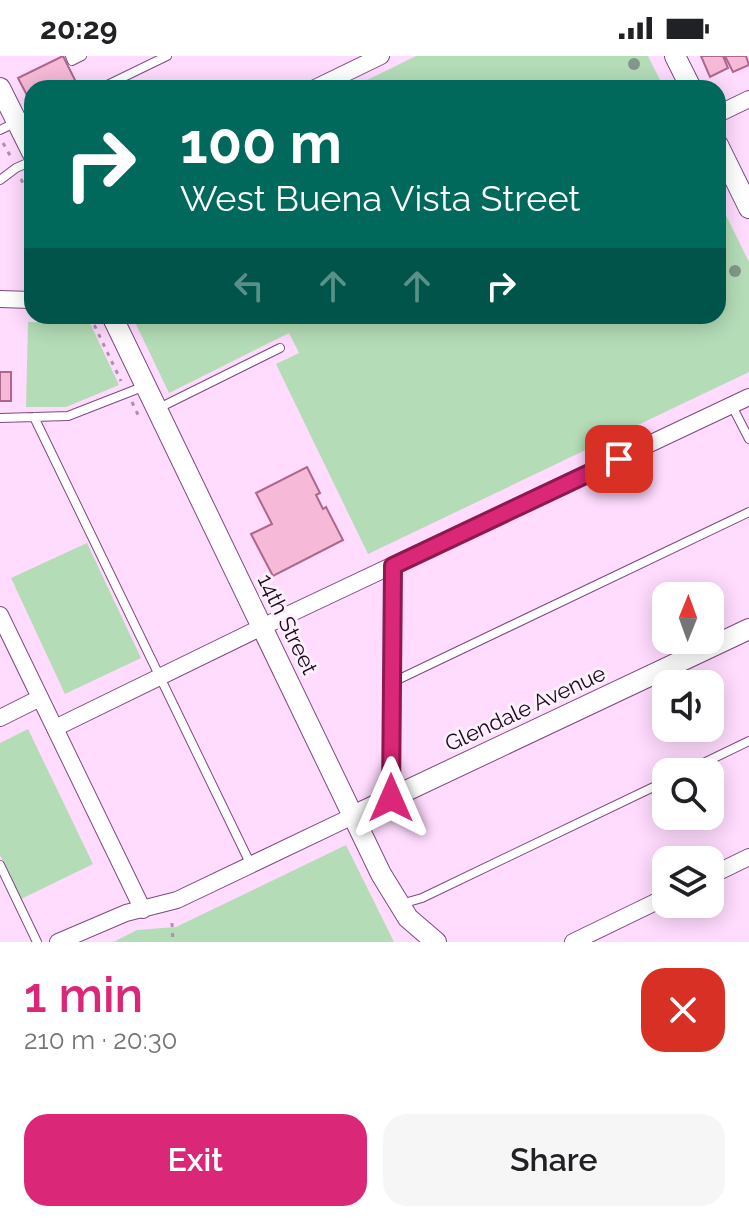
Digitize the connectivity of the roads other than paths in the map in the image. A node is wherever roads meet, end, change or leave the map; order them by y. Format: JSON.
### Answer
{"nodes":[{"id":1,"x":70,"y":56,"type":"edge"},
{"id":2,"x":82,"y":56,"type":"edge"},
{"id":3,"x":167,"y":56,"type":"edge"},
{"id":4,"x":381,"y":56,"type":"edge"},
{"id":5,"x":675,"y":56,"type":"edge"},
{"id":6,"x":118,"y":80,"type":"edge"},
{"id":7,"x":332,"y":80,"type":"edge"},
{"id":8,"x":687,"y":80,"type":"edge"},
{"id":9,"x":0,"y":88,"type":"edge"},
{"id":10,"x":749,"y":99,"type":"edge"},
{"id":11,"x":726,"y":110,"type":"edge"},
{"id":12,"x":17,"y":126,"type":"edge"},
{"id":13,"x":726,"y":161,"type":"edge"},
{"id":14,"x":24,"y":164,"type":"edge"},
{"id":15,"x":0,"y":180,"type":"edge"},
{"id":16,"x":749,"y":208,"type":"edge"},
{"id":17,"x":0,"y":299,"type":"edge"},
{"id":18,"x":24,"y":300,"type":"edge"},
{"id":19,"x":116,"y":324,"type":"edge"},
{"id":20,"x":280,"y":348,"type":"dead end"},
{"id":21,"x":146,"y":386,"type":"junction"},
{"id":22,"x":749,"y":397,"type":"edge"},
{"id":23,"x":731,"y":405,"type":"junction"},
{"id":24,"x":157,"y":409,"type":"junction"},
{"id":25,"x":34,"y":417,"type":"junction"},
{"id":26,"x":0,"y":418,"type":"edge"},
{"id":27,"x":749,"y":439,"type":"edge"},
{"id":28,"x":749,"y":512,"type":"edge"},
{"id":29,"x":393,"y":566,"type":"junction"},
{"id":30,"x":0,"y":615,"type":"edge"},
{"id":31,"x":262,"y":627,"type":"junction"},
{"id":32,"x":749,"y":629,"type":"edge"},
{"id":33,"x":160,"y":678,"type":"junction"},
{"id":34,"x":391,"y":683,"type":"junction"},
{"id":35,"x":40,"y":698,"type":"junction"},
{"id":36,"x":0,"y":718,"type":"edge"},
{"id":37,"x":55,"y":728,"type":"junction"},
{"id":38,"x":749,"y":741,"type":"edge"},
{"id":39,"x":714,"y":758,"type":"edge"},
{"id":40,"x":652,"y":788,"type":"edge"},
{"id":41,"x":391,"y":798,"type":"junction"},
{"id":42,"x":353,"y":816,"type":"junction"},
{"id":43,"x":749,"y":857,"type":"edge"},
{"id":44,"x":0,"y":865,"type":"edge"},
{"id":45,"x":251,"y":865,"type":"junction"},
{"id":46,"x":724,"y":869,"type":"edge"},
{"id":47,"x":400,"y":904,"type":"junction"},
{"id":48,"x":652,"y":904,"type":"edge"},
{"id":49,"x":143,"y":910,"type":"junction"},
{"id":50,"x":37,"y":942,"type":"edge"},
{"id":51,"x":58,"y":942,"type":"edge"},
{"id":52,"x":436,"y":942,"type":"edge"},
{"id":53,"x":573,"y":942,"type":"edge"}],
"edges":[{"from":1,"to":2,"type":"lane"},
{"from":3,"to":6,"type":"lane"},
{"from":4,"to":7,"type":"street"},
{"from":5,"to":8,"type":"street"},
{"from":9,"to":12,"type":"street"},
{"from":10,"to":11,"type":"street"},
{"from":13,"to":16,"type":"street"},
{"from":14,"to":15,"type":"lane"},
{"from":17,"to":18,"type":"street"},
{"from":19,"to":21,"type":"street","name":"14th Street"},
{"from":20,"to":24,"type":"lane"},
{"from":21,"to":24,"type":"street","name":"14th Street"},
{"from":21,"to":25,"type":"lane"},
{"from":22,"to":23,"type":"street"},
{"from":23,"to":27,"type":"lane"},
{"from":23,"to":29,"type":"street"},
{"from":24,"to":31,"type":"street","name":"14th Street"},
{"from":25,"to":26,"type":"lane"},
{"from":25,"to":33,"type":"lane"},
{"from":28,"to":34,"type":"lane"},
{"from":29,"to":31,"type":"street"},
{"from":29,"to":34,"type":"street"},
{"from":30,"to":35,"type":"street"},
{"from":31,"to":33,"type":"street"},
{"from":31,"to":42,"type":"street","name":"14th Street"},
{"from":32,"to":41,"type":"street","name":"Glendale Avenue"},
{"from":33,"to":37,"type":"street"},
{"from":33,"to":45,"type":"lane"},
{"from":34,"to":41,"type":"street"},
{"from":35,"to":36,"type":"street"},
{"from":35,"to":37,"type":"street"},
{"from":37,"to":49,"type":"street"},
{"from":38,"to":39,"type":"lane"},
{"from":40,"to":47,"type":"lane"},
{"from":41,"to":42,"type":"street","name":"Glendale Avenue"},
{"from":42,"to":45,"type":"street","name":"Glendale Avenue"},
{"from":42,"to":47,"type":"street","name":"14th Street"},
{"from":43,"to":46,"type":"street"},
{"from":44,"to":50,"type":"lane"},
{"from":45,"to":49,"type":"street","name":"Glendale Avenue"},
{"from":47,"to":52,"type":"street","name":"14th Street"},
{"from":48,"to":53,"type":"street"},
{"from":49,"to":51,"type":"street","name":"Glendale Avenue"}]}
